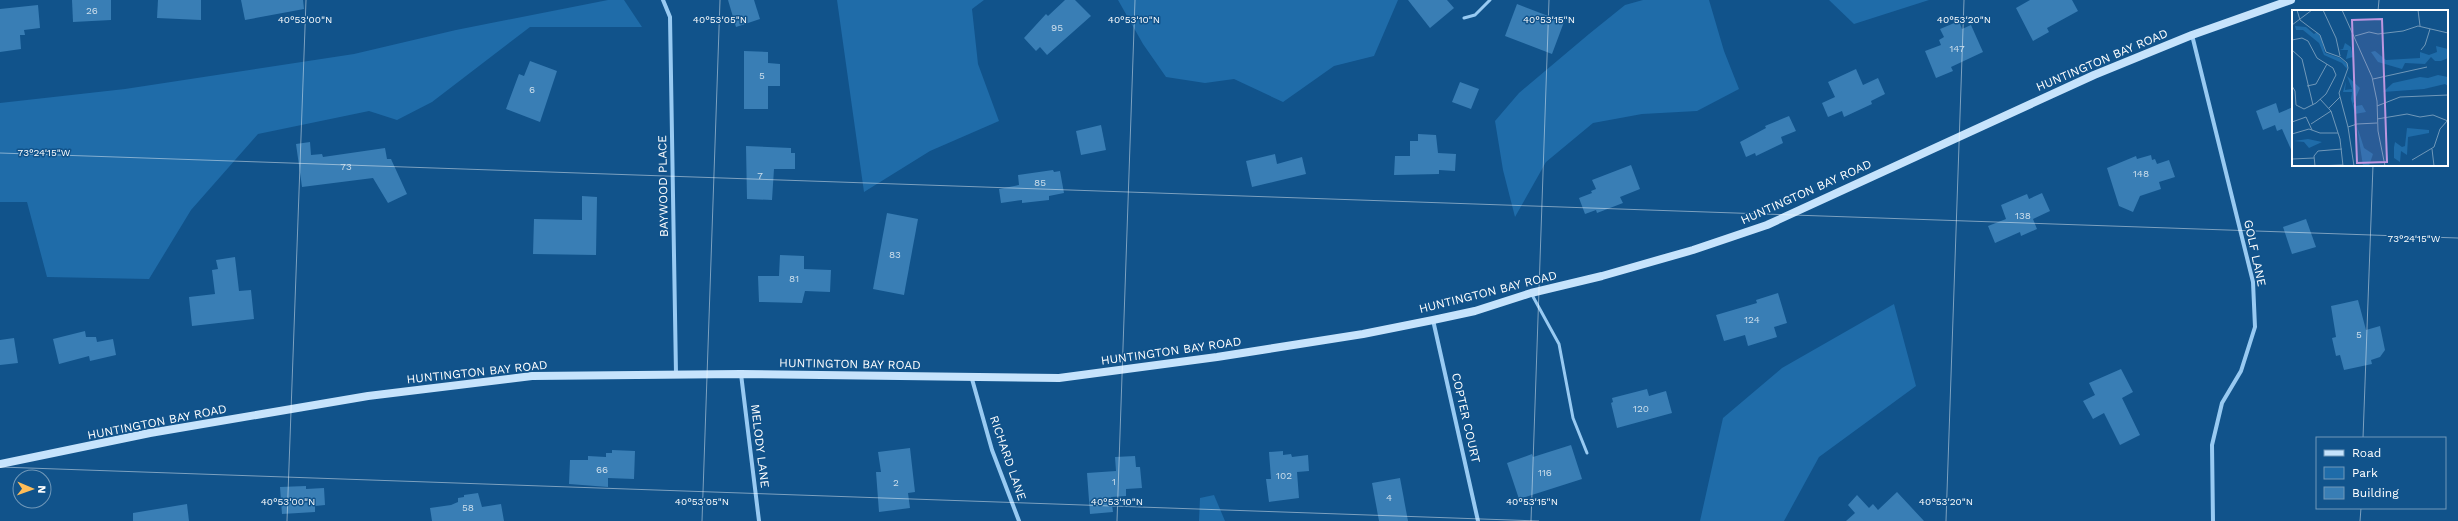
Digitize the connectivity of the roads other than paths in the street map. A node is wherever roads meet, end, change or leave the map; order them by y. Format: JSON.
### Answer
{"nodes":[{"id":1,"x":664,"y":0,"type":"edge"},
{"id":2,"x":1490,"y":0,"type":"edge"},
{"id":3,"x":2291,"y":0,"type":"edge"},
{"id":4,"x":1464,"y":18,"type":"dead end"},
{"id":5,"x":2192,"y":35,"type":"junction"},
{"id":6,"x":1531,"y":293,"type":"junction"},
{"id":7,"x":1433,"y":320,"type":"junction"},
{"id":8,"x":676,"y":374,"type":"junction"},
{"id":9,"x":740,"y":374,"type":"junction"},
{"id":10,"x":972,"y":379,"type":"junction"},
{"id":11,"x":1587,"y":453,"type":"dead end"},
{"id":12,"x":0,"y":464,"type":"edge"},
{"id":13,"x":759,"y":521,"type":"edge"},
{"id":14,"x":1019,"y":521,"type":"edge"},
{"id":15,"x":1478,"y":521,"type":"edge"},
{"id":16,"x":2213,"y":521,"type":"edge"}],
"edges":[{"from":1,"to":8,"type":"street","name":"BAYWOOD PLACE"},
{"from":2,"to":4,"type":"lane"},
{"from":3,"to":5,"type":"street","name":"HUNTINGTON BAY ROAD"},
{"from":5,"to":6,"type":"street","name":"HUNTINGTON BAY ROAD"},
{"from":5,"to":16,"type":"street","name":"GOLF LANE"},
{"from":6,"to":7,"type":"street","name":"HUNTINGTON BAY ROAD"},
{"from":6,"to":11,"type":"lane"},
{"from":7,"to":10,"type":"street","name":"HUNTINGTON BAY ROAD"},
{"from":7,"to":15,"type":"street","name":"COPTER COURT"},
{"from":8,"to":9,"type":"street","name":"HUNTINGTON BAY ROAD"},
{"from":8,"to":12,"type":"street","name":"HUNTINGTON BAY ROAD"},
{"from":9,"to":10,"type":"street","name":"HUNTINGTON BAY ROAD"},
{"from":9,"to":13,"type":"street","name":"MELODY LANE"},
{"from":10,"to":14,"type":"street","name":"RICHARD LANE"}]}
